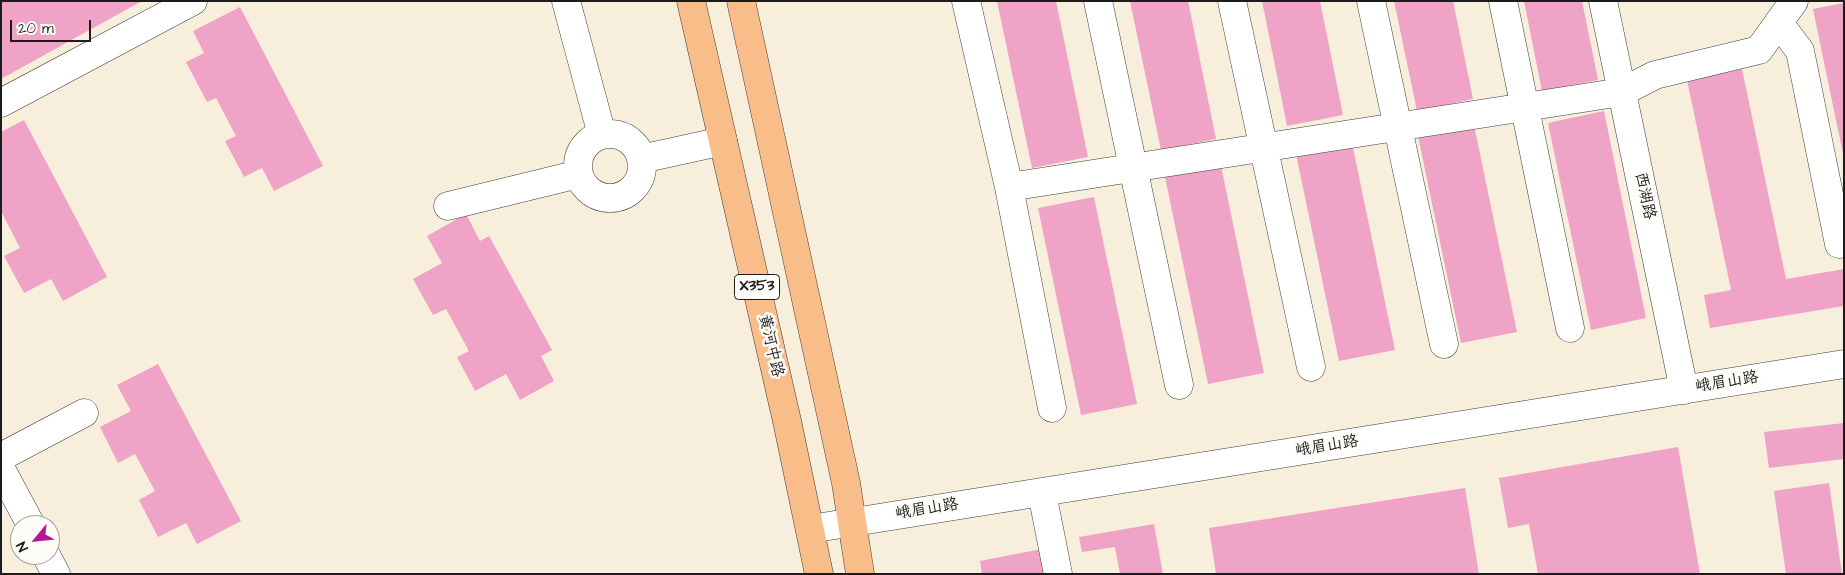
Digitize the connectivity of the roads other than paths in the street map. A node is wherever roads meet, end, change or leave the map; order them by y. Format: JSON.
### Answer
{"nodes":[{"id":1,"x":193,"y":1,"type":"edge"},
{"id":2,"x":566,"y":1,"type":"edge"},
{"id":3,"x":691,"y":1,"type":"edge"},
{"id":4,"x":741,"y":1,"type":"edge"},
{"id":5,"x":966,"y":1,"type":"edge"},
{"id":6,"x":1098,"y":1,"type":"edge"},
{"id":7,"x":1232,"y":1,"type":"edge"},
{"id":8,"x":1371,"y":1,"type":"edge"},
{"id":9,"x":1503,"y":1,"type":"edge"},
{"id":10,"x":1603,"y":1,"type":"edge"},
{"id":11,"x":1794,"y":1,"type":"edge"},
{"id":12,"x":1778,"y":24,"type":"junction"},
{"id":13,"x":1622,"y":92,"type":"junction"},
{"id":14,"x":1,"y":103,"type":"edge"},
{"id":15,"x":1525,"y":107,"type":"junction"},
{"id":16,"x":1397,"y":127,"type":"junction"},
{"id":17,"x":602,"y":135,"type":"junction"},
{"id":18,"x":723,"y":141,"type":"junction"},
{"id":19,"x":1264,"y":148,"type":"junction"},
{"id":20,"x":641,"y":159,"type":"junction"},
{"id":21,"x":1134,"y":168,"type":"junction"},
{"id":22,"x":579,"y":174,"type":"junction"},
{"id":23,"x":1009,"y":187,"type":"junction"},
{"id":24,"x":448,"y":206,"type":"dead end"},
{"id":25,"x":1838,"y":244,"type":"dead end"},
{"id":26,"x":1570,"y":328,"type":"dead end"},
{"id":27,"x":1444,"y":344,"type":"dead end"},
{"id":28,"x":1844,"y":364,"type":"edge"},
{"id":29,"x":1311,"y":368,"type":"dead end"},
{"id":30,"x":1179,"y":385,"type":"dead end"},
{"id":31,"x":1684,"y":390,"type":"junction"},
{"id":32,"x":1052,"y":408,"type":"dead end"},
{"id":33,"x":84,"y":413,"type":"dead end"},
{"id":34,"x":1,"y":457,"type":"edge"},
{"id":35,"x":1,"y":469,"type":"edge"},
{"id":36,"x":1042,"y":493,"type":"junction"},
{"id":37,"x":26,"y":515,"type":"edge"},
{"id":38,"x":852,"y":522,"type":"junction"},
{"id":39,"x":810,"y":529,"type":"junction"},
{"id":40,"x":819,"y":574,"type":"edge"},
{"id":41,"x":860,"y":574,"type":"edge"},
{"id":42,"x":1058,"y":574,"type":"edge"}],
"edges":[{"from":1,"to":14,"type":"street"},
{"from":2,"to":17,"type":"street"},
{"from":3,"to":18,"type":"main road","name":"黄河中路","number":"X353"},
{"from":4,"to":38,"type":"main road","number":"X353"},
{"from":5,"to":23,"type":"street"},
{"from":6,"to":21,"type":"street"},
{"from":7,"to":19,"type":"street"},
{"from":8,"to":16,"type":"street"},
{"from":9,"to":15,"type":"street"},
{"from":10,"to":13,"type":"street","name":"西湖路"},
{"from":11,"to":12,"type":"street"},
{"from":12,"to":13,"type":"street"},
{"from":12,"to":25,"type":"street"},
{"from":13,"to":15,"type":"street"},
{"from":13,"to":31,"type":"street","name":"西湖路"},
{"from":15,"to":16,"type":"street"},
{"from":15,"to":26,"type":"street"},
{"from":16,"to":19,"type":"street"},
{"from":16,"to":27,"type":"street"},
{"from":17,"to":20,"type":"street"},
{"from":17,"to":22,"type":"street"},
{"from":18,"to":20,"type":"street"},
{"from":18,"to":39,"type":"main road","name":"黄河中路","number":"X353"},
{"from":19,"to":21,"type":"street"},
{"from":19,"to":29,"type":"street"},
{"from":20,"to":22,"type":"street"},
{"from":21,"to":23,"type":"street"},
{"from":21,"to":30,"type":"street"},
{"from":22,"to":24,"type":"street"},
{"from":23,"to":32,"type":"street"},
{"from":28,"to":31,"type":"street","name":"峨眉山路"},
{"from":31,"to":36,"type":"street","name":"峨眉山路"},
{"from":33,"to":34,"type":"street"},
{"from":35,"to":37,"type":"street"},
{"from":36,"to":38,"type":"street","name":"峨眉山路"},
{"from":36,"to":42,"type":"street"},
{"from":38,"to":39,"type":"street","name":"峨眉山路"},
{"from":38,"to":41,"type":"main road","number":"X353"},
{"from":39,"to":40,"type":"main road","name":"黄河中路","number":"X353"}]}
